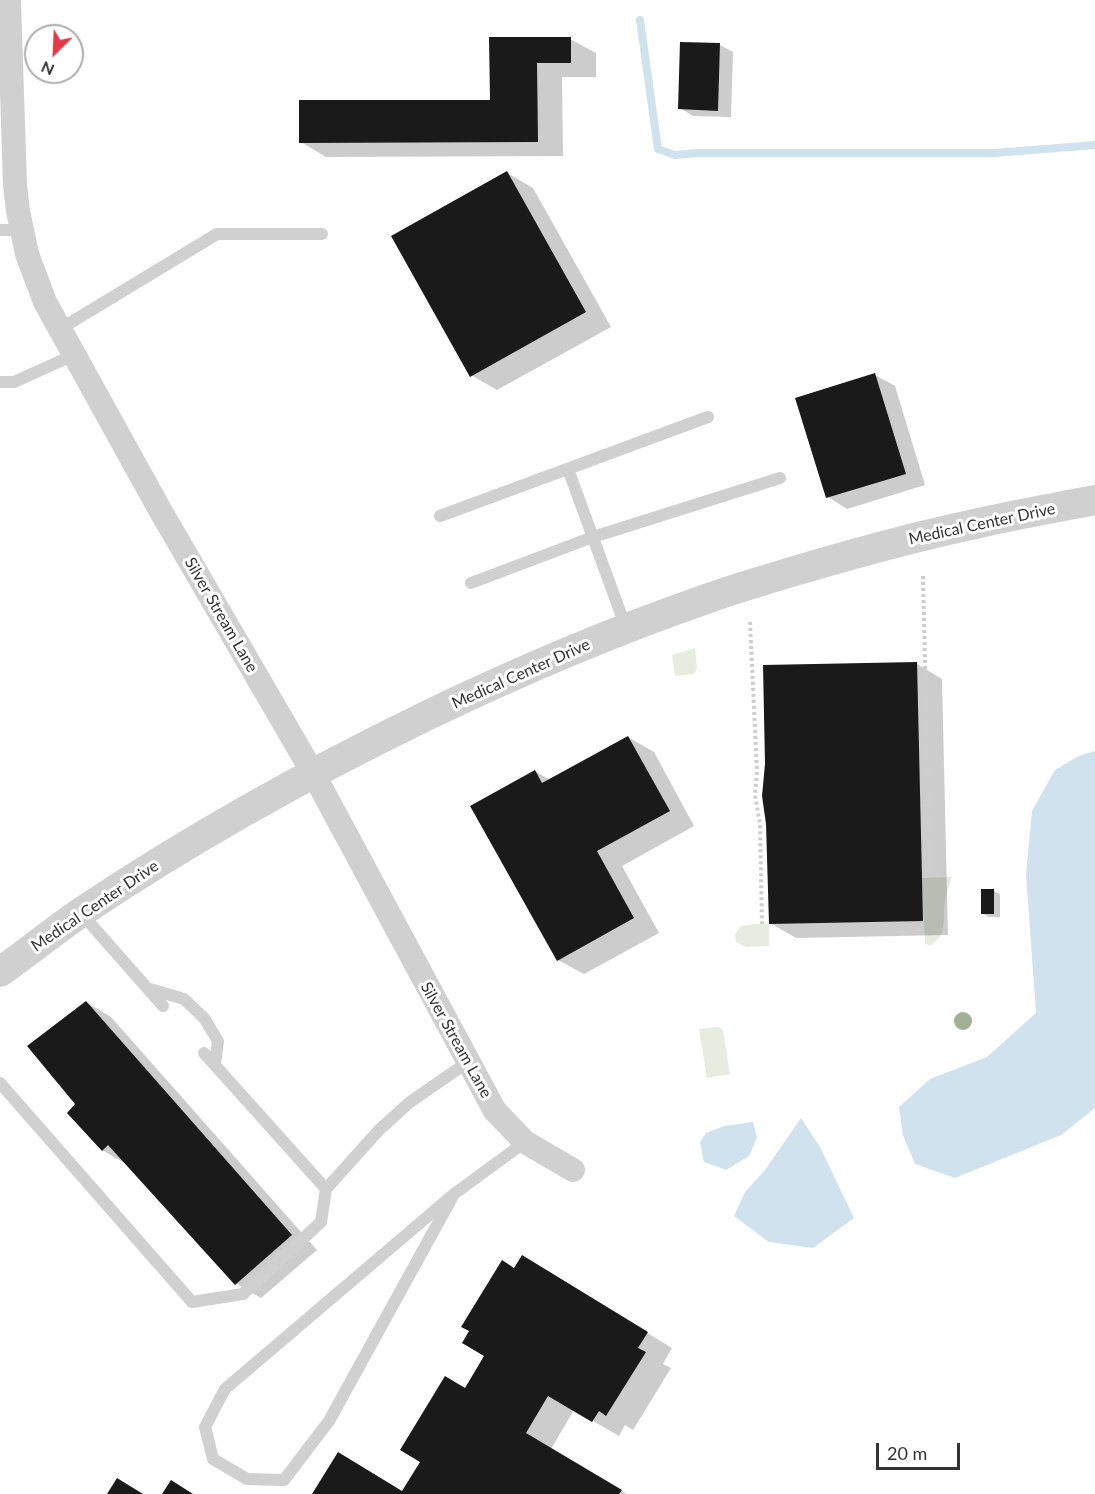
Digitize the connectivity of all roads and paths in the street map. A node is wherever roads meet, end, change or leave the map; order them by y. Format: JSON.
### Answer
{"nodes":[{"id":1,"x":9,"y":0,"type":"edge"},
{"id":2,"x":11,"y":230,"type":"edge"},
{"id":3,"x":322,"y":234,"type":"dead end"},
{"id":4,"x":60,"y":329,"type":"junction"},
{"id":5,"x":74,"y":355,"type":"junction"},
{"id":6,"x":0,"y":382,"type":"edge"},
{"id":7,"x":708,"y":417,"type":"dead end"},
{"id":8,"x":568,"y":469,"type":"junction"},
{"id":9,"x":780,"y":478,"type":"dead end"},
{"id":10,"x":1095,"y":500,"type":"edge"},
{"id":11,"x":440,"y":516,"type":"dead end"},
{"id":12,"x":593,"y":537,"type":"junction"},
{"id":13,"x":923,"y":576,"type":"dead end"},
{"id":14,"x":471,"y":583,"type":"dead end"},
{"id":15,"x":750,"y":622,"type":"dead end"},
{"id":16,"x":626,"y":628,"type":"junction"},
{"id":17,"x":918,"y":680,"type":"dead end"},
{"id":18,"x":925,"y":680,"type":"junction"},
{"id":19,"x":313,"y":773,"type":"junction"},
{"id":20,"x":930,"y":875,"type":"dead end"},
{"id":21,"x":81,"y":913,"type":"junction"},
{"id":22,"x":762,"y":924,"type":"dead end"},
{"id":23,"x":0,"y":972,"type":"edge"},
{"id":24,"x":149,"y":989,"type":"junction"},
{"id":25,"x":164,"y":1006,"type":"dead end"},
{"id":26,"x":204,"y":1053,"type":"dead end"},
{"id":27,"x":468,"y":1062,"type":"junction"},
{"id":28,"x":215,"y":1064,"type":"junction"},
{"id":29,"x":0,"y":1083,"type":"edge"},
{"id":30,"x":525,"y":1142,"type":"junction"},
{"id":31,"x":573,"y":1170,"type":"dead end"},
{"id":32,"x":326,"y":1189,"type":"junction"},
{"id":33,"x":454,"y":1194,"type":"junction"}],
"edges":[{"from":1,"to":2,"type":"street","name":"Silver Stream Lane"},
{"from":2,"to":4,"type":"street","name":"Silver Stream Lane"},
{"from":3,"to":4,"type":"lane"},
{"from":4,"to":5,"type":"street","name":"Silver Stream Lane"},
{"from":5,"to":6,"type":"lane"},
{"from":5,"to":19,"type":"street","name":"Silver Stream Lane"},
{"from":7,"to":8,"type":"lane"},
{"from":8,"to":11,"type":"lane"},
{"from":8,"to":12,"type":"lane"},
{"from":9,"to":12,"type":"lane"},
{"from":10,"to":16,"type":"street","name":"Medical Center Drive"},
{"from":12,"to":14,"type":"lane"},
{"from":12,"to":16,"type":"lane"},
{"from":13,"to":18,"type":"path"},
{"from":15,"to":22,"type":"path"},
{"from":16,"to":19,"type":"street","name":"Medical Center Drive"},
{"from":17,"to":18,"type":"path"},
{"from":18,"to":20,"type":"path"},
{"from":19,"to":21,"type":"street","name":"Medical Center Drive"},
{"from":19,"to":27,"type":"street","name":"Silver Stream Lane"},
{"from":21,"to":23,"type":"street","name":"Medical Center Drive"},
{"from":21,"to":24,"type":"lane"},
{"from":24,"to":25,"type":"lane"},
{"from":24,"to":28,"type":"lane"},
{"from":26,"to":28,"type":"lane"},
{"from":27,"to":30,"type":"street","name":"Silver Stream Lane"},
{"from":27,"to":32,"type":"lane"},
{"from":28,"to":32,"type":"lane"},
{"from":29,"to":32,"type":"lane"},
{"from":30,"to":31,"type":"street","name":"Silver Stream Lane"},
{"from":30,"to":33,"type":"lane"},
{"from":33,"to":33,"type":"lane"}]}
